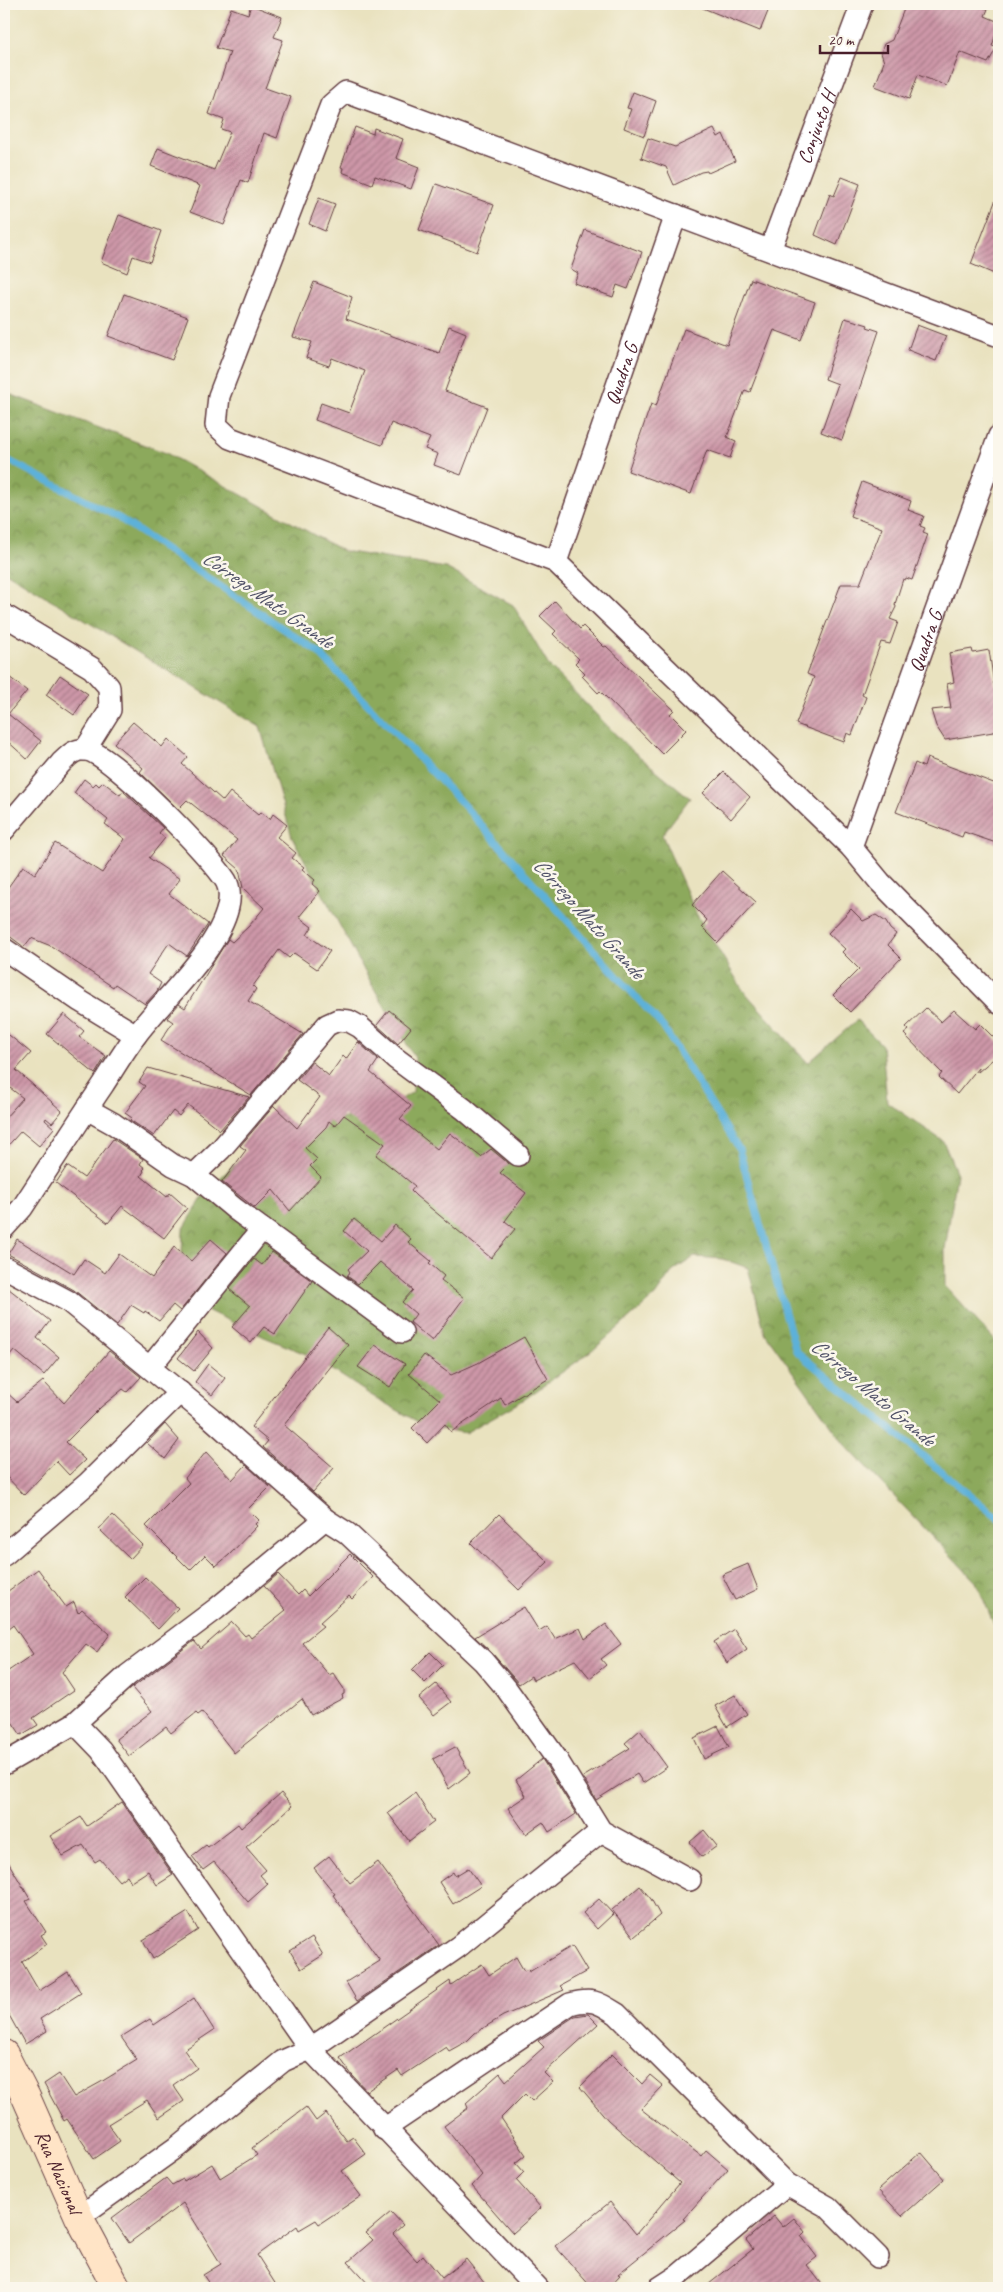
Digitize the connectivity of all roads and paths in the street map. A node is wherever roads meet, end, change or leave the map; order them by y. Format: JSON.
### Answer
{"nodes":[{"id":1,"x":862,"y":4,"type":"edge"},
{"id":2,"x":676,"y":215,"type":"junction"},
{"id":3,"x":770,"y":250,"type":"junction"},
{"id":4,"x":999,"y":336,"type":"edge"},
{"id":5,"x":999,"y":436,"type":"edge"},
{"id":6,"x":556,"y":562,"type":"junction"},
{"id":7,"x":4,"y":615,"type":"edge"},
{"id":8,"x":85,"y":750,"type":"junction"},
{"id":9,"x":4,"y":830,"type":"edge"},
{"id":10,"x":851,"y":847,"type":"junction"},
{"id":11,"x":4,"y":949,"type":"edge"},
{"id":12,"x":999,"y":1004,"type":"edge"},
{"id":13,"x":136,"y":1035,"type":"junction"},
{"id":14,"x":86,"y":1109,"type":"junction"},
{"id":15,"x":518,"y":1155,"type":"dead end"},
{"id":16,"x":194,"y":1175,"type":"junction"},
{"id":17,"x":4,"y":1228,"type":"edge"},
{"id":18,"x":262,"y":1229,"type":"junction"},
{"id":19,"x":4,"y":1267,"type":"edge"},
{"id":20,"x":402,"y":1332,"type":"dead end"},
{"id":21,"x":150,"y":1367,"type":"junction"},
{"id":22,"x":180,"y":1392,"type":"junction"},
{"id":23,"x":325,"y":1520,"type":"junction"},
{"id":24,"x":4,"y":1555,"type":"edge"},
{"id":25,"x":75,"y":1723,"type":"junction"},
{"id":26,"x":4,"y":1764,"type":"edge"},
{"id":27,"x":601,"y":1831,"type":"junction"},
{"id":28,"x":690,"y":1880,"type":"dead end"},
{"id":29,"x":310,"y":2050,"type":"junction"},
{"id":30,"x":4,"y":2054,"type":"edge"},
{"id":31,"x":15,"y":2096,"type":"edge"},
{"id":32,"x":384,"y":2129,"type":"junction"},
{"id":33,"x":787,"y":2184,"type":"junction"},
{"id":34,"x":79,"y":2217,"type":"junction"},
{"id":35,"x":878,"y":2257,"type":"dead end"},
{"id":36,"x":684,"y":2282,"type":"edge"},
{"id":37,"x":117,"y":2288,"type":"edge"},
{"id":38,"x":537,"y":2288,"type":"edge"},
{"id":39,"x":659,"y":2288,"type":"edge"}],
"edges":[{"from":1,"to":3,"type":"street","name":"Conjunto H"},
{"from":2,"to":3,"type":"street"},
{"from":2,"to":6,"type":"street","name":"Quadra G"},
{"from":2,"to":6,"type":"street"},
{"from":3,"to":4,"type":"street"},
{"from":5,"to":10,"type":"street","name":"Quadra G"},
{"from":6,"to":10,"type":"street"},
{"from":7,"to":8,"type":"street"},
{"from":8,"to":9,"type":"street"},
{"from":8,"to":13,"type":"street"},
{"from":10,"to":12,"type":"street"},
{"from":11,"to":13,"type":"street"},
{"from":13,"to":14,"type":"street"},
{"from":14,"to":16,"type":"street"},
{"from":14,"to":17,"type":"street"},
{"from":15,"to":16,"type":"street"},
{"from":16,"to":18,"type":"street"},
{"from":18,"to":20,"type":"street"},
{"from":18,"to":21,"type":"street"},
{"from":19,"to":21,"type":"street"},
{"from":21,"to":22,"type":"street"},
{"from":22,"to":23,"type":"street"},
{"from":22,"to":24,"type":"street"},
{"from":23,"to":25,"type":"street"},
{"from":23,"to":27,"type":"street"},
{"from":25,"to":26,"type":"street"},
{"from":25,"to":29,"type":"street"},
{"from":27,"to":28,"type":"street"},
{"from":27,"to":29,"type":"street"},
{"from":29,"to":32,"type":"street"},
{"from":29,"to":34,"type":"street"},
{"from":30,"to":31,"type":"street","name":"Rua Nacional"},
{"from":31,"to":34,"type":"street","name":"Rua Nacional"},
{"from":32,"to":33,"type":"street"},
{"from":32,"to":38,"type":"street"},
{"from":33,"to":35,"type":"street"},
{"from":33,"to":36,"type":"street"},
{"from":34,"to":37,"type":"street","name":"Rua Nacional"},
{"from":36,"to":39,"type":"street"}]}
